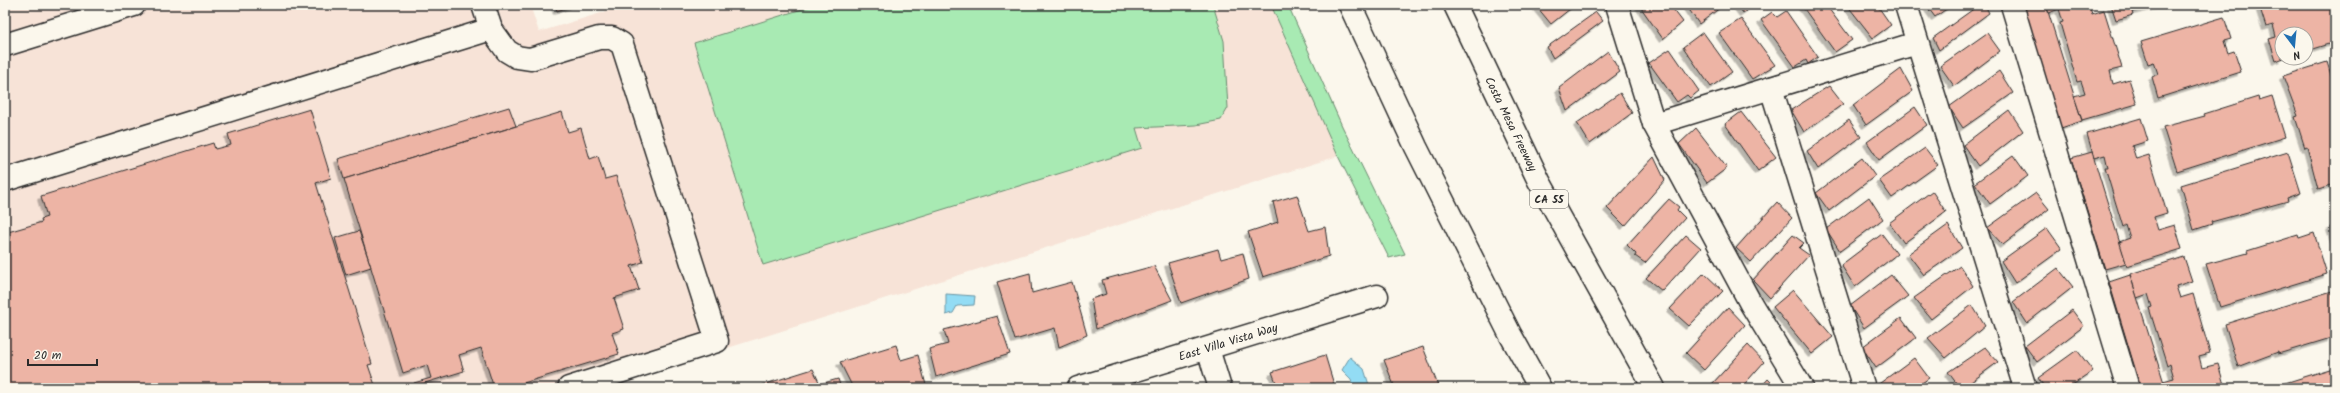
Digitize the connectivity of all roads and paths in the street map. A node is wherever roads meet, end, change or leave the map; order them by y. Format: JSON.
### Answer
{"nodes":[{"id":1,"x":134,"y":5,"type":"edge"},
{"id":2,"x":483,"y":5,"type":"edge"},
{"id":3,"x":1350,"y":5,"type":"edge"},
{"id":4,"x":1455,"y":5,"type":"edge"},
{"id":5,"x":1617,"y":5,"type":"edge"},
{"id":6,"x":1906,"y":5,"type":"edge"},
{"id":7,"x":2012,"y":5,"type":"edge"},
{"id":8,"x":491,"y":29,"type":"junction"},
{"id":9,"x":1917,"y":43,"type":"junction"},
{"id":10,"x":5,"y":45,"type":"edge"},
{"id":11,"x":1771,"y":88,"type":"junction"},
{"id":12,"x":1654,"y":124,"type":"junction"},
{"id":13,"x":5,"y":180,"type":"edge"},
{"id":14,"x":1377,"y":296,"type":"dead end"},
{"id":15,"x":1208,"y":349,"type":"junction"},
{"id":16,"x":569,"y":388,"type":"edge"},
{"id":17,"x":1078,"y":388,"type":"edge"},
{"id":18,"x":1220,"y":388,"type":"edge"},
{"id":19,"x":1540,"y":388,"type":"edge"},
{"id":20,"x":1654,"y":388,"type":"edge"},
{"id":21,"x":1802,"y":388,"type":"edge"},
{"id":22,"x":1864,"y":388,"type":"edge"},
{"id":23,"x":2025,"y":388,"type":"edge"},
{"id":24,"x":2128,"y":388,"type":"edge"}],
"edges":[{"from":1,"to":10,"type":"main road"},
{"from":2,"to":8,"type":"main road"},
{"from":3,"to":19,"type":"main road"},
{"from":4,"to":20,"type":"main road","name":"Costa Mesa Freeway","number":"CA 55"},
{"from":5,"to":12,"type":"main road"},
{"from":6,"to":9,"type":"main road"},
{"from":7,"to":24,"type":"main road"},
{"from":8,"to":13,"type":"main road"},
{"from":8,"to":16,"type":"main road"},
{"from":9,"to":11,"type":"main road"},
{"from":9,"to":23,"type":"main road"},
{"from":11,"to":12,"type":"main road"},
{"from":11,"to":22,"type":"main road"},
{"from":12,"to":21,"type":"main road"},
{"from":14,"to":15,"type":"main road","name":"East Villa Vista Way"},
{"from":15,"to":17,"type":"main road","name":"East Villa Vista Way"},
{"from":15,"to":18,"type":"main road"}]}
